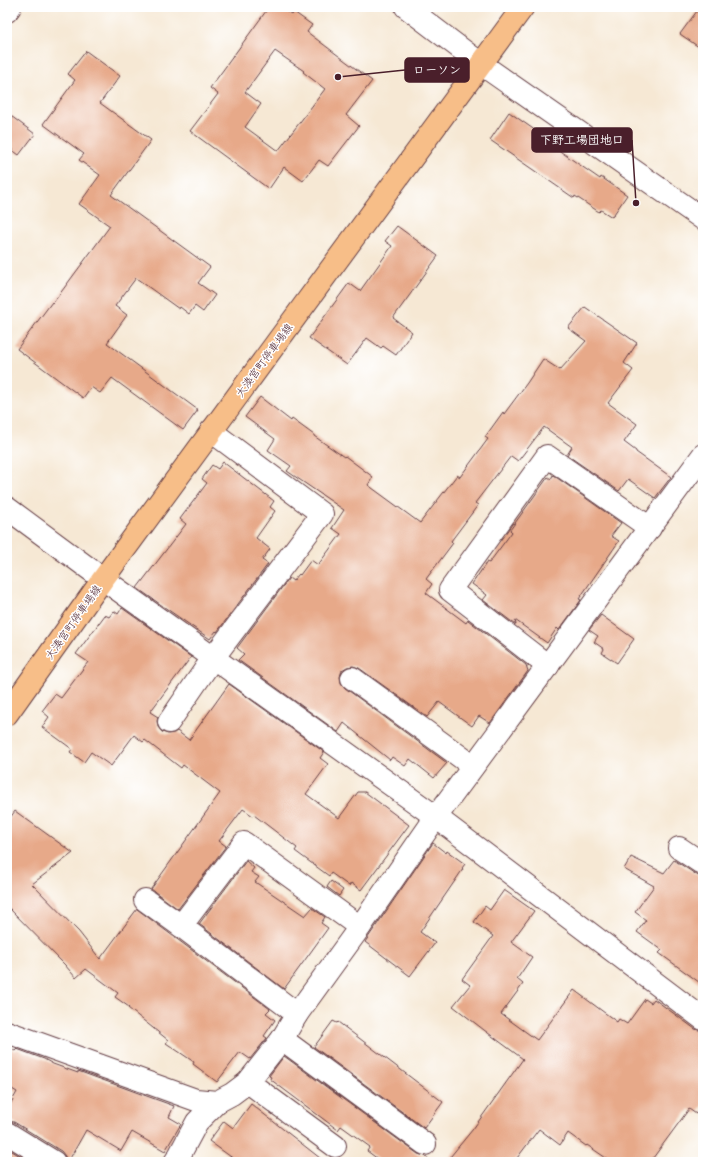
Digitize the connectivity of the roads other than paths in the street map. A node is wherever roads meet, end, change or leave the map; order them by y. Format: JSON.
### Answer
{"nodes":[{"id":1,"x":10,"y":7,"type":"edge"},
{"id":2,"x":406,"y":7,"type":"edge"},
{"id":3,"x":523,"y":7,"type":"edge"},
{"id":4,"x":7,"y":11,"type":"edge"},
{"id":5,"x":481,"y":64,"type":"junction"},
{"id":6,"x":703,"y":219,"type":"edge"},
{"id":7,"x":211,"y":431,"type":"junction"},
{"id":8,"x":703,"y":456,"type":"edge"},
{"id":9,"x":7,"y":508,"type":"edge"},
{"id":10,"x":650,"y":528,"type":"junction"},
{"id":11,"x":103,"y":579,"type":"junction"},
{"id":12,"x":213,"y":658,"type":"junction"},
{"id":13,"x":548,"y":666,"type":"junction"},
{"id":14,"x":352,"y":678,"type":"dead end"},
{"id":15,"x":7,"y":714,"type":"edge"},
{"id":16,"x":169,"y":722,"type":"dead end"},
{"id":17,"x":473,"y":766,"type":"junction"},
{"id":18,"x":436,"y":817,"type":"junction"},
{"id":19,"x":679,"y":848,"type":"dead end"},
{"id":20,"x":703,"y":864,"type":"edge"},
{"id":21,"x":145,"y":900,"type":"dead end"},
{"id":22,"x":181,"y":926,"type":"junction"},
{"id":23,"x":360,"y":927,"type":"junction"},
{"id":24,"x":297,"y":1014,"type":"junction"},
{"id":25,"x":703,"y":1019,"type":"edge"},
{"id":26,"x":7,"y":1032,"type":"edge"},
{"id":27,"x":282,"y":1039,"type":"junction"},
{"id":28,"x":248,"y":1082,"type":"junction"},
{"id":29,"x":217,"y":1102,"type":"junction"},
{"id":30,"x":7,"y":1133,"type":"edge"},
{"id":31,"x":425,"y":1144,"type":"dead end"},
{"id":32,"x":335,"y":1146,"type":"dead end"},
{"id":33,"x":183,"y":1159,"type":"edge"},
{"id":34,"x":54,"y":1162,"type":"edge"}],
"edges":[{"from":1,"to":4,"type":"street"},
{"from":2,"to":5,"type":"street"},
{"from":3,"to":5,"type":"main road","name":"大湊宮町停車場線"},
{"from":5,"to":6,"type":"street"},
{"from":5,"to":7,"type":"main road","name":"大湊宮町停車場線"},
{"from":7,"to":11,"type":"main road","name":"大湊宮町停車場線"},
{"from":7,"to":12,"type":"street"},
{"from":8,"to":10,"type":"street"},
{"from":9,"to":11,"type":"street"},
{"from":10,"to":13,"type":"street"},
{"from":10,"to":13,"type":"street"},
{"from":11,"to":12,"type":"street"},
{"from":11,"to":15,"type":"main road","name":"大湊宮町停車場線"},
{"from":12,"to":16,"type":"street"},
{"from":12,"to":18,"type":"street"},
{"from":13,"to":17,"type":"street"},
{"from":14,"to":17,"type":"street"},
{"from":17,"to":18,"type":"street"},
{"from":18,"to":23,"type":"street"},
{"from":18,"to":25,"type":"street"},
{"from":19,"to":20,"type":"street"},
{"from":21,"to":22,"type":"street"},
{"from":22,"to":23,"type":"street"},
{"from":22,"to":24,"type":"street"},
{"from":23,"to":24,"type":"street"},
{"from":24,"to":27,"type":"street"},
{"from":26,"to":29,"type":"street"},
{"from":27,"to":28,"type":"street"},
{"from":27,"to":31,"type":"street"},
{"from":28,"to":29,"type":"street"},
{"from":28,"to":32,"type":"street"},
{"from":29,"to":33,"type":"street"},
{"from":30,"to":34,"type":"street"}]}
